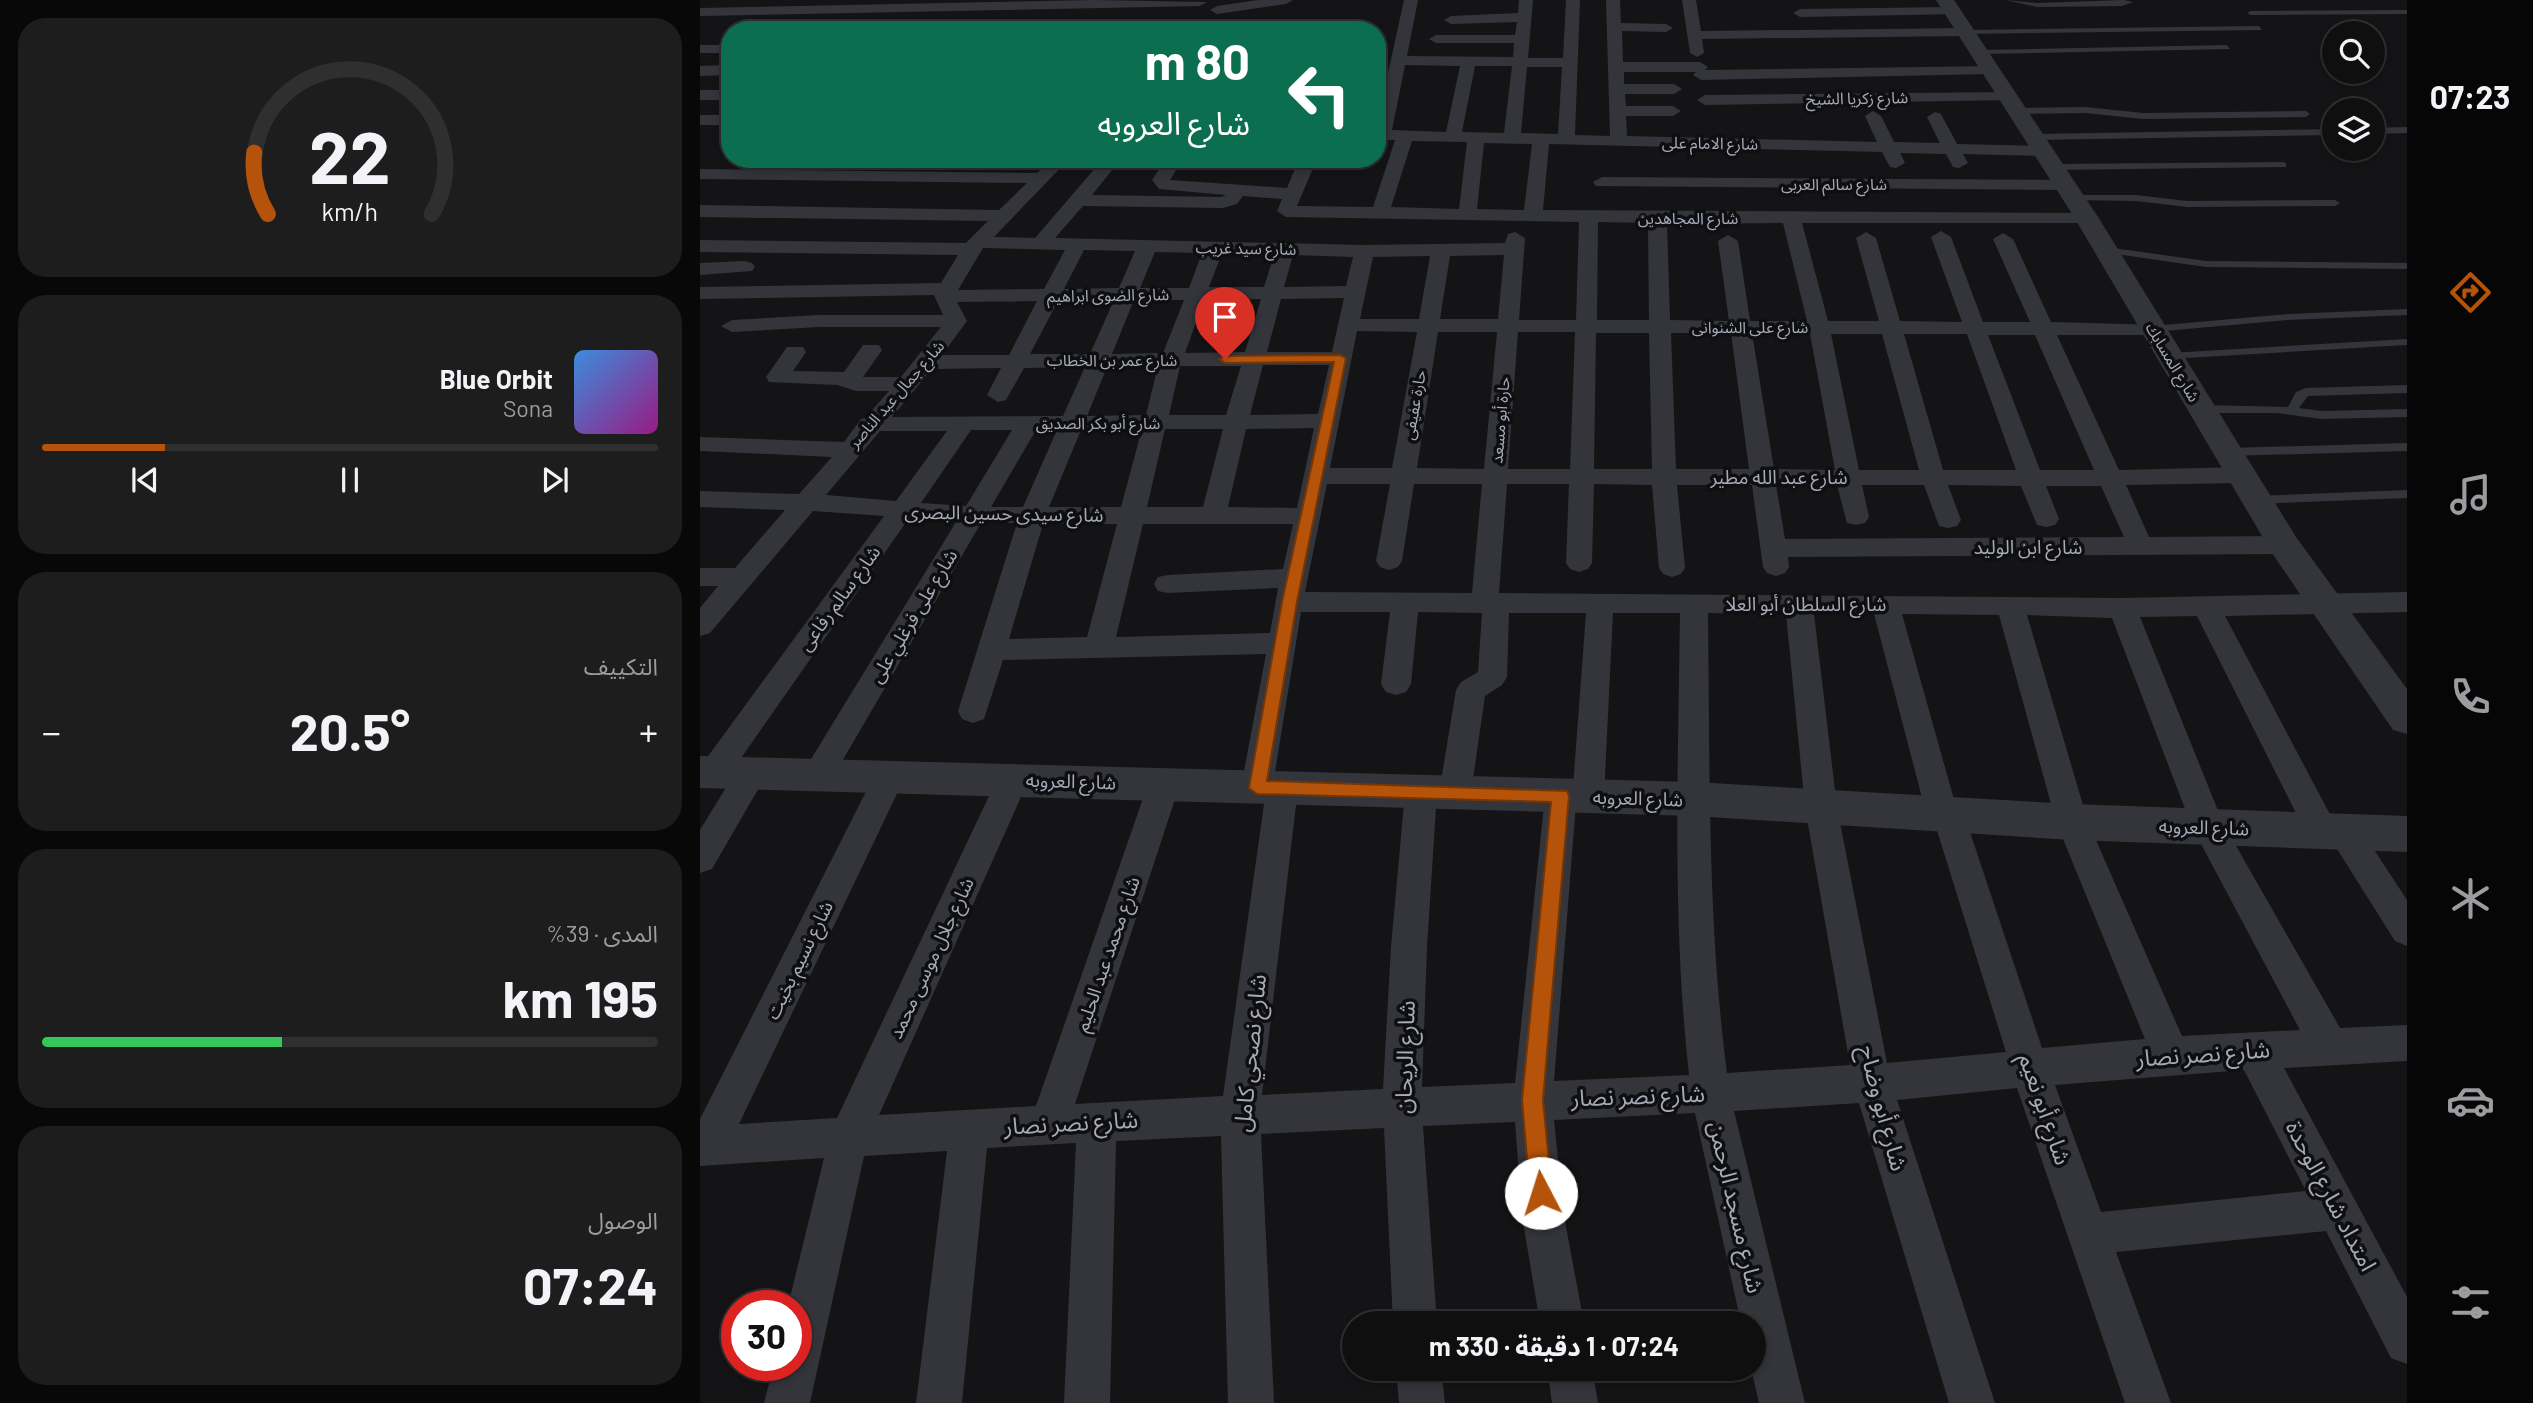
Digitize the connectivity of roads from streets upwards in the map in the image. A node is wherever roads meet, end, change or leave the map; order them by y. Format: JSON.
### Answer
{"nodes":[{"id":1,"x":725,"y":0,"type":"edge"},
{"id":2,"x":786,"y":0,"type":"edge"},
{"id":3,"x":1286,"y":0,"type":"edge"},
{"id":4,"x":1294,"y":0,"type":"edge"},
{"id":5,"x":1411,"y":0,"type":"edge"},
{"id":6,"x":1526,"y":0,"type":"edge"},
{"id":7,"x":1573,"y":0,"type":"edge"},
{"id":8,"x":1083,"y":2,"type":"edge"},
{"id":9,"x":1137,"y":2,"type":"edge"},
{"id":10,"x":1259,"y":2,"type":"edge"},
{"id":11,"x":1021,"y":3,"type":"edge"},
{"id":12,"x":902,"y":4,"type":"edge"},
{"id":13,"x":965,"y":4,"type":"edge"},
{"id":14,"x":836,"y":5,"type":"edge"},
{"id":15,"x":1617,"y":6,"type":"edge"},
{"id":16,"x":1695,"y":10,"type":"edge"},
{"id":17,"x":775,"y":11,"type":"junction"},
{"id":18,"x":706,"y":12,"type":"edge"},
{"id":19,"x":1788,"y":13,"type":"dead end"},
{"id":20,"x":1193,"y":14,"type":"edge"},
{"id":21,"x":1525,"y":17,"type":"junction"},
{"id":22,"x":1442,"y":20,"type":"dead end"},
{"id":23,"x":765,"y":21,"type":"edge"},
{"id":24,"x":1240,"y":21,"type":"edge"},
{"id":25,"x":1284,"y":21,"type":"edge"},
{"id":26,"x":1614,"y":27,"type":"junction"},
{"id":27,"x":1665,"y":28,"type":"dead end"},
{"id":28,"x":1812,"y":34,"type":"junction"},
{"id":29,"x":1967,"y":34,"type":"edge"},
{"id":30,"x":1695,"y":35,"type":"junction"},
{"id":31,"x":1436,"y":39,"type":"dead end"},
{"id":32,"x":1522,"y":39,"type":"junction"},
{"id":33,"x":700,"y":49,"type":"edge"},
{"id":34,"x":721,"y":49,"type":"edge"},
{"id":35,"x":1889,"y":54,"type":"dead end"},
{"id":36,"x":1401,"y":60,"type":"junction"},
{"id":37,"x":1468,"y":61,"type":"junction"},
{"id":38,"x":1520,"y":62,"type":"junction"},
{"id":39,"x":1571,"y":63,"type":"junction"},
{"id":40,"x":1616,"y":66,"type":"junction"},
{"id":41,"x":721,"y":70,"type":"edge"},
{"id":42,"x":700,"y":71,"type":"edge"},
{"id":43,"x":1700,"y":71,"type":"junction"},
{"id":44,"x":1899,"y":71,"type":"junction"},
{"id":45,"x":1831,"y":72,"type":"junction"},
{"id":46,"x":1617,"y":89,"type":"junction"},
{"id":47,"x":1674,"y":89,"type":"dead end"},
{"id":48,"x":700,"y":95,"type":"edge"},
{"id":49,"x":721,"y":95,"type":"edge"},
{"id":50,"x":1705,"y":100,"type":"junction"},
{"id":51,"x":2013,"y":104,"type":"junction"},
{"id":52,"x":1618,"y":111,"type":"junction"},
{"id":53,"x":1673,"y":111,"type":"dead end"},
{"id":54,"x":1386,"y":114,"type":"edge"},
{"id":55,"x":1873,"y":116,"type":"dead end"},
{"id":56,"x":1935,"y":117,"type":"dead end"},
{"id":57,"x":721,"y":124,"type":"edge"},
{"id":58,"x":1767,"y":124,"type":"dead end"},
{"id":59,"x":1821,"y":124,"type":"dead end"},
{"id":60,"x":702,"y":131,"type":"edge"},
{"id":61,"x":1386,"y":135,"type":"edge"},
{"id":62,"x":1405,"y":136,"type":"junction"},
{"id":63,"x":1453,"y":137,"type":"junction"},
{"id":64,"x":1476,"y":138,"type":"junction"},
{"id":65,"x":1512,"y":138,"type":"junction"},
{"id":66,"x":1541,"y":139,"type":"junction"},
{"id":67,"x":1566,"y":140,"type":"junction"},
{"id":68,"x":1712,"y":143,"type":"junction"},
{"id":69,"x":1773,"y":144,"type":"junction"},
{"id":70,"x":1889,"y":147,"type":"junction"},
{"id":71,"x":1951,"y":149,"type":"junction"},
{"id":72,"x":1996,"y":150,"type":"junction"},
{"id":73,"x":1605,"y":157,"type":"junction"},
{"id":74,"x":1830,"y":161,"type":"junction"},
{"id":75,"x":1681,"y":163,"type":"junction"},
{"id":76,"x":1759,"y":164,"type":"junction"},
{"id":77,"x":792,"y":168,"type":"edge"},
{"id":78,"x":856,"y":168,"type":"edge"},
{"id":79,"x":908,"y":168,"type":"edge"},
{"id":80,"x":977,"y":168,"type":"edge"},
{"id":81,"x":1052,"y":168,"type":"edge"},
{"id":82,"x":1105,"y":168,"type":"edge"},
{"id":83,"x":1169,"y":168,"type":"edge"},
{"id":84,"x":1305,"y":168,"type":"edge"},
{"id":85,"x":2009,"y":170,"type":"dead end"},
{"id":86,"x":707,"y":174,"type":"edge"},
{"id":87,"x":786,"y":175,"type":"junction"},
{"id":88,"x":848,"y":176,"type":"junction"},
{"id":89,"x":2059,"y":176,"type":"junction"},
{"id":90,"x":901,"y":177,"type":"junction"},
{"id":91,"x":967,"y":178,"type":"junction"},
{"id":92,"x":1042,"y":178,"type":"junction"},
{"id":93,"x":1906,"y":184,"type":"junction"},
{"id":94,"x":1970,"y":185,"type":"junction"},
{"id":95,"x":1238,"y":191,"type":"junction"},
{"id":96,"x":1077,"y":201,"type":"junction"},
{"id":97,"x":1194,"y":202,"type":"junction"},
{"id":98,"x":1291,"y":203,"type":"junction"},
{"id":99,"x":700,"y":211,"type":"edge"},
{"id":100,"x":1380,"y":214,"type":"junction"},
{"id":101,"x":1467,"y":215,"type":"junction"},
{"id":102,"x":1003,"y":216,"type":"junction"},
{"id":103,"x":1533,"y":216,"type":"junction"},
{"id":104,"x":1595,"y":217,"type":"junction"},
{"id":105,"x":1657,"y":218,"type":"junction"},
{"id":106,"x":1791,"y":218,"type":"junction"},
{"id":107,"x":1183,"y":219,"type":"dead end"},
{"id":108,"x":1941,"y":237,"type":"dead end"},
{"id":109,"x":1866,"y":238,"type":"dead end"},
{"id":110,"x":2003,"y":239,"type":"dead end"},
{"id":111,"x":1728,"y":241,"type":"dead end"},
{"id":112,"x":1039,"y":244,"type":"junction"},
{"id":113,"x":1514,"y":244,"type":"joint"},
{"id":114,"x":700,"y":246,"type":"edge"},
{"id":115,"x":974,"y":246,"type":"junction"},
{"id":116,"x":1077,"y":246,"type":"junction"},
{"id":117,"x":1147,"y":247,"type":"junction"},
{"id":118,"x":1214,"y":248,"type":"junction"},
{"id":119,"x":1284,"y":249,"type":"junction"},
{"id":120,"x":1441,"y":250,"type":"junction"},
{"id":121,"x":1364,"y":251,"type":"junction"},
{"id":122,"x":745,"y":267,"type":"dead end"},
{"id":123,"x":700,"y":268,"type":"edge"},
{"id":124,"x":1355,"y":292,"type":"junction"},
{"id":125,"x":700,"y":293,"type":"edge"},
{"id":126,"x":945,"y":293,"type":"junction"},
{"id":127,"x":1270,"y":293,"type":"junction"},
{"id":128,"x":1128,"y":294,"type":"junction"},
{"id":129,"x":1196,"y":294,"type":"junction"},
{"id":130,"x":1050,"y":295,"type":"junction"},
{"id":131,"x":956,"y":321,"type":"junction"},
{"id":132,"x":1348,"y":325,"type":"junction"},
{"id":133,"x":1428,"y":325,"type":"junction"},
{"id":134,"x":732,"y":326,"type":"dead end"},
{"id":135,"x":1508,"y":326,"type":"junction"},
{"id":136,"x":1584,"y":326,"type":"junction"},
{"id":137,"x":1660,"y":327,"type":"junction"},
{"id":138,"x":1741,"y":327,"type":"junction"},
{"id":139,"x":1819,"y":327,"type":"junction"},
{"id":140,"x":1894,"y":328,"type":"junction"},
{"id":141,"x":1975,"y":329,"type":"junction"},
{"id":142,"x":2044,"y":329,"type":"junction"},
{"id":143,"x":2153,"y":329,"type":"junction"},
{"id":144,"x":807,"y":336,"type":"junction"},
{"id":145,"x":871,"y":350,"type":"dead end"},
{"id":146,"x":1340,"y":358,"type":"junction"},
{"id":147,"x":1253,"y":359,"type":"junction"},
{"id":148,"x":1098,"y":360,"type":"junction"},
{"id":149,"x":1171,"y":360,"type":"junction"},
{"id":150,"x":1015,"y":361,"type":"junction"},
{"id":151,"x":926,"y":362,"type":"junction"},
{"id":152,"x":790,"y":378,"type":"junction"},
{"id":153,"x":849,"y":380,"type":"junction"},
{"id":154,"x":905,"y":384,"type":"junction"},
{"id":155,"x":998,"y":395,"type":"dead end"},
{"id":156,"x":773,"y":402,"type":"dead end"},
{"id":157,"x":1328,"y":421,"type":"junction"},
{"id":158,"x":1156,"y":422,"type":"junction"},
{"id":159,"x":1236,"y":422,"type":"junction"},
{"id":160,"x":1028,"y":423,"type":"junction"},
{"id":161,"x":1070,"y":423,"type":"junction"},
{"id":162,"x":869,"y":424,"type":"junction"},
{"id":163,"x":964,"y":424,"type":"junction"},
{"id":164,"x":700,"y":444,"type":"edge"},
{"id":165,"x":848,"y":450,"type":"junction"},
{"id":166,"x":2236,"y":463,"type":"junction"},
{"id":167,"x":1316,"y":476,"type":"junction"},
{"id":168,"x":1402,"y":476,"type":"junction"},
{"id":169,"x":1495,"y":476,"type":"junction"},
{"id":170,"x":1584,"y":476,"type":"junction"},
{"id":171,"x":1664,"y":477,"type":"junction"},
{"id":172,"x":1762,"y":477,"type":"junction"},
{"id":173,"x":1847,"y":477,"type":"junction"},
{"id":174,"x":1932,"y":477,"type":"junction"},
{"id":175,"x":2029,"y":477,"type":"junction"},
{"id":176,"x":2110,"y":478,"type":"junction"},
{"id":177,"x":700,"y":499,"type":"edge"},
{"id":178,"x":804,"y":502,"type":"junction"},
{"id":179,"x":901,"y":512,"type":"junction"},
{"id":180,"x":973,"y":515,"type":"junction"},
{"id":181,"x":1133,"y":515,"type":"junction"},
{"id":182,"x":1214,"y":515,"type":"junction"},
{"id":183,"x":1032,"y":516,"type":"junction"},
{"id":184,"x":1308,"y":516,"type":"junction"},
{"id":185,"x":1856,"y":517,"type":"dead end"},
{"id":186,"x":2046,"y":519,"type":"dead end"},
{"id":187,"x":1948,"y":520,"type":"dead end"},
{"id":188,"x":2284,"y":545,"type":"junction"},
{"id":189,"x":2141,"y":547,"type":"junction"},
{"id":190,"x":1389,"y":561,"type":"dead end"},
{"id":191,"x":1579,"y":563,"type":"dead end"},
{"id":192,"x":1672,"y":569,"type":"dead end"},
{"id":193,"x":700,"y":577,"type":"edge"},
{"id":194,"x":739,"y":577,"type":"junction"},
{"id":195,"x":1168,"y":583,"type":"dead end"},
{"id":196,"x":1292,"y":590,"type":"junction"},
{"id":197,"x":2322,"y":602,"type":"junction"},
{"id":198,"x":2407,"y":602,"type":"edge"},
{"id":199,"x":1405,"y":603,"type":"junction"},
{"id":200,"x":1491,"y":603,"type":"junction"},
{"id":201,"x":1600,"y":604,"type":"junction"},
{"id":202,"x":1694,"y":604,"type":"junction"},
{"id":203,"x":1799,"y":604,"type":"junction"},
{"id":204,"x":1885,"y":604,"type":"junction"},
{"id":205,"x":2010,"y":605,"type":"junction"},
{"id":206,"x":2206,"y":606,"type":"junction"},
{"id":207,"x":2123,"y":608,"type":"junction"},
{"id":208,"x":700,"y":626,"type":"edge"},
{"id":209,"x":1282,"y":643,"type":"junction"},
{"id":210,"x":1099,"y":647,"type":"junction"},
{"id":211,"x":993,"y":650,"type":"junction"},
{"id":212,"x":1396,"y":684,"type":"dead end"},
{"id":213,"x":2403,"y":710,"type":"edge"},
{"id":214,"x":973,"y":711,"type":"dead end"},
{"id":215,"x":722,"y":772,"type":"edge"},
{"id":216,"x":819,"y":773,"type":"junction"},
{"id":217,"x":890,"y":775,"type":"junction"},
{"id":218,"x":1013,"y":779,"type":"junction"},
{"id":219,"x":1164,"y":784,"type":"junction"},
{"id":220,"x":1269,"y":788,"type":"junction"},
{"id":221,"x":1438,"y":792,"type":"junction"},
{"id":222,"x":1574,"y":796,"type":"junction"},
{"id":223,"x":1694,"y":799,"type":"junction"},
{"id":224,"x":1821,"y":807,"type":"junction"},
{"id":225,"x":1945,"y":813,"type":"junction"},
{"id":226,"x":2072,"y":822,"type":"junction"},
{"id":227,"x":2208,"y":827,"type":"junction"},
{"id":228,"x":2333,"y":832,"type":"junction"},
{"id":229,"x":2407,"y":834,"type":"edge"},
{"id":230,"x":700,"y":859,"type":"edge"},
{"id":231,"x":2407,"y":930,"type":"edge"},
{"id":232,"x":2406,"y":1045,"type":"edge"},
{"id":233,"x":2329,"y":1046,"type":"junction"},
{"id":234,"x":2254,"y":1050,"type":"junction"},
{"id":235,"x":2171,"y":1055,"type":"junction"},
{"id":236,"x":2030,"y":1069,"type":"junction"},
{"id":237,"x":1872,"y":1083,"type":"junction"},
{"id":238,"x":1710,"y":1093,"type":"junction"},
{"id":239,"x":1533,"y":1100,"type":"junction"},
{"id":240,"x":1402,"y":1106,"type":"junction"},
{"id":241,"x":1240,"y":1114,"type":"junction"},
{"id":242,"x":1097,"y":1122,"type":"junction"},
{"id":243,"x":1049,"y":1124,"type":"junction"},
{"id":244,"x":969,"y":1129,"type":"junction"},
{"id":245,"x":849,"y":1136,"type":"junction"},
{"id":246,"x":704,"y":1145,"type":"edge"},
{"id":247,"x":2338,"y":1209,"type":"junction"},
{"id":248,"x":2089,"y":1234,"type":"junction"},
{"id":249,"x":812,"y":1296,"type":"edge"},
{"id":250,"x":1414,"y":1311,"type":"edge"},
{"id":251,"x":1560,"y":1311,"type":"edge"},
{"id":252,"x":2407,"y":1342,"type":"edge"},
{"id":253,"x":792,"y":1381,"type":"edge"},
{"id":254,"x":1419,"y":1381,"type":"edge"},
{"id":255,"x":1571,"y":1381,"type":"edge"},
{"id":256,"x":787,"y":1403,"type":"edge"},
{"id":257,"x":939,"y":1403,"type":"edge"},
{"id":258,"x":1087,"y":1403,"type":"edge"},
{"id":259,"x":1251,"y":1403,"type":"edge"},
{"id":260,"x":1422,"y":1403,"type":"edge"},
{"id":261,"x":1575,"y":1403,"type":"edge"},
{"id":262,"x":1782,"y":1403,"type":"edge"},
{"id":263,"x":1972,"y":1403,"type":"edge"},
{"id":264,"x":2148,"y":1403,"type":"edge"}],
"edges":[{"from":1,"to":18,"type":"street"},
{"from":2,"to":17,"type":"street"},
{"from":3,"to":10,"type":"street"},
{"from":4,"to":25,"type":"street"},
{"from":5,"to":36,"type":"street"},
{"from":6,"to":21,"type":"street"},
{"from":7,"to":39,"type":"street"},
{"from":8,"to":9,"type":"street"},
{"from":8,"to":11,"type":"street"},
{"from":9,"to":20,"type":"street"},
{"from":10,"to":20,"type":"street"},
{"from":11,"to":13,"type":"street"},
{"from":12,"to":13,"type":"street"},
{"from":12,"to":14,"type":"street"},
{"from":14,"to":17,"type":"street"},
{"from":15,"to":26,"type":"street"},
{"from":16,"to":30,"type":"street"},
{"from":17,"to":18,"type":"street"},
{"from":17,"to":23,"type":"street"},
{"from":19,"to":29,"type":"street"},
{"from":20,"to":24,"type":"street"},
{"from":21,"to":22,"type":"street"},
{"from":21,"to":32,"type":"street"},
{"from":26,"to":27,"type":"street"},
{"from":26,"to":40,"type":"street"},
{"from":28,"to":29,"type":"street"},
{"from":28,"to":30,"type":"street"},
{"from":28,"to":45,"type":"street"},
{"from":29,"to":44,"type":"street"},
{"from":29,"to":51,"type":"street","name":"شارع المسابك"},
{"from":30,"to":43,"type":"street"},
{"from":31,"to":32,"type":"street"},
{"from":32,"to":38,"type":"street"},
{"from":33,"to":34,"type":"street"},
{"from":35,"to":44,"type":"street"},
{"from":36,"to":37,"type":"street"},
{"from":36,"to":54,"type":"street"},
{"from":37,"to":38,"type":"street"},
{"from":37,"to":63,"type":"street"},
{"from":38,"to":39,"type":"street"},
{"from":38,"to":65,"type":"street"},
{"from":39,"to":67,"type":"street"},
{"from":40,"to":43,"type":"street"},
{"from":40,"to":46,"type":"street"},
{"from":41,"to":42,"type":"street"},
{"from":43,"to":45,"type":"street"},
{"from":43,"to":50,"type":"street"},
{"from":44,"to":45,"type":"street"},
{"from":46,"to":47,"type":"street"},
{"from":46,"to":52,"type":"street"},
{"from":48,"to":49,"type":"street"},
{"from":50,"to":51,"type":"street","name":"شارع زكريا الشيخ"},
{"from":50,"to":68,"type":"street"},
{"from":51,"to":89,"type":"street","name":"شارع المسابك"},
{"from":52,"to":53,"type":"street"},
{"from":52,"to":73,"type":"street"},
{"from":55,"to":70,"type":"street"},
{"from":56,"to":71,"type":"street"},
{"from":57,"to":60,"type":"street"},
{"from":58,"to":69,"type":"street"},
{"from":59,"to":74,"type":"street"},
{"from":61,"to":62,"type":"street","name":"شارع الامام على"},
{"from":62,"to":63,"type":"street","name":"شارع الامام على"},
{"from":62,"to":100,"type":"street"},
{"from":63,"to":64,"type":"street","name":"شارع الامام على"},
{"from":64,"to":65,"type":"street","name":"شارع الامام على"},
{"from":64,"to":101,"type":"street"},
{"from":65,"to":66,"type":"street","name":"شارع الامام على"},
{"from":66,"to":67,"type":"street","name":"شارع الامام على"},
{"from":66,"to":103,"type":"street"},
{"from":67,"to":73,"type":"street","name":"شارع الامام على"},
{"from":68,"to":75,"type":"street","name":"شارع الامام على"},
{"from":68,"to":76,"type":"street","name":"شارع الامام على"},
{"from":69,"to":74,"type":"street","name":"شارع الامام على"},
{"from":69,"to":76,"type":"street","name":"شارع الامام على"},
{"from":70,"to":71,"type":"street","name":"شارع الامام على"},
{"from":70,"to":74,"type":"street","name":"شارع الامام على"},
{"from":70,"to":93,"type":"street"},
{"from":71,"to":72,"type":"street","name":"شارع الامام على"},
{"from":71,"to":94,"type":"street"},
{"from":72,"to":85,"type":"street"},
{"from":72,"to":89,"type":"street","name":"شارع الامام على"},
{"from":73,"to":75,"type":"street","name":"شارع سالم العربى"},
{"from":73,"to":75,"type":"street","name":"شارع الامام على"},
{"from":73,"to":104,"type":"street"},
{"from":74,"to":76,"type":"street","name":"شارع سالم العربى"},
{"from":74,"to":93,"type":"street","name":"شارع سالم العربى"},
{"from":75,"to":76,"type":"street","name":"شارع سالم العربى"},
{"from":77,"to":87,"type":"street"},
{"from":78,"to":88,"type":"street"},
{"from":79,"to":90,"type":"street"},
{"from":80,"to":91,"type":"street"},
{"from":81,"to":92,"type":"street"},
{"from":82,"to":96,"type":"street"},
{"from":83,"to":95,"type":"street","name":"شارع المجاهدين"},
{"from":84,"to":98,"type":"street"},
{"from":86,"to":87,"type":"street"},
{"from":87,"to":88,"type":"street"},
{"from":88,"to":90,"type":"street"},
{"from":89,"to":94,"type":"street","name":"شارع سالم العربى"},
{"from":89,"to":106,"type":"street","name":"شارع المجاهدين"},
{"from":89,"to":143,"type":"street","name":"شارع المسابك"},
{"from":90,"to":91,"type":"street"},
{"from":91,"to":92,"type":"street"},
{"from":92,"to":102,"type":"street"},
{"from":93,"to":94,"type":"street","name":"شارع سالم العربى"},
{"from":95,"to":97,"type":"street"},
{"from":95,"to":98,"type":"street","name":"شارع المجاهدين"},
{"from":96,"to":97,"type":"street"},
{"from":96,"to":112,"type":"street"},
{"from":97,"to":107,"type":"street"},
{"from":98,"to":100,"type":"street","name":"شارع المجاهدين"},
{"from":99,"to":102,"type":"street"},
{"from":100,"to":101,"type":"street","name":"شارع المجاهدين"},
{"from":101,"to":103,"type":"street","name":"شارع المجاهدين"},
{"from":102,"to":115,"type":"street"},
{"from":103,"to":104,"type":"street","name":"شارع المجاهدين"},
{"from":104,"to":105,"type":"street","name":"شارع المجاهدين"},
{"from":104,"to":136,"type":"street"},
{"from":105,"to":106,"type":"street","name":"شارع المجاهدين"},
{"from":105,"to":137,"type":"street"},
{"from":106,"to":139,"type":"street"},
{"from":108,"to":141,"type":"street"},
{"from":109,"to":140,"type":"street"},
{"from":110,"to":142,"type":"street"},
{"from":111,"to":138,"type":"street"},
{"from":112,"to":115,"type":"street","name":"شارع سيد غريب"},
{"from":112,"to":116,"type":"street","name":"شارع سيد غريب"},
{"from":113,"to":120,"type":"street","name":"شارع سيد غريب"},
{"from":113,"to":135,"type":"street","name":"حارة أبو مسعد"},
{"from":114,"to":115,"type":"street","name":"شارع سيد غريب"},
{"from":115,"to":126,"type":"street"},
{"from":116,"to":117,"type":"street","name":"شارع سيد غريب"},
{"from":116,"to":130,"type":"street"},
{"from":117,"to":118,"type":"street","name":"شارع سيد غريب"},
{"from":117,"to":128,"type":"street"},
{"from":118,"to":119,"type":"street","name":"شارع سيد غريب"},
{"from":118,"to":129,"type":"street"},
{"from":119,"to":121,"type":"street","name":"شارع سيد غريب"},
{"from":119,"to":127,"type":"street"},
{"from":120,"to":121,"type":"street","name":"شارع سيد غريب"},
{"from":120,"to":133,"type":"street","name":"حارة عفيفى"},
{"from":121,"to":124,"type":"street","name":"شارع نصحي كامل"},
{"from":122,"to":123,"type":"street"},
{"from":124,"to":127,"type":"street","name":"شارع الضوى ابراهيم"},
{"from":124,"to":132,"type":"street","name":"شارع نصحي كامل"},
{"from":125,"to":126,"type":"street","name":"شارع الضوى ابراهيم"},
{"from":126,"to":130,"type":"street","name":"شارع الضوى ابراهيم"},
{"from":126,"to":131,"type":"street","name":"شارع جمال عبد الناصر"},
{"from":127,"to":129,"type":"street","name":"شارع الضوى ابراهيم"},
{"from":127,"to":147,"type":"street"},
{"from":128,"to":129,"type":"street","name":"شارع الضوى ابراهيم"},
{"from":128,"to":130,"type":"street","name":"شارع الضوى ابراهيم"},
{"from":128,"to":148,"type":"street"},
{"from":129,"to":149,"type":"street"},
{"from":130,"to":150,"type":"street"},
{"from":131,"to":144,"type":"street"},
{"from":131,"to":151,"type":"street","name":"شارع جمال عبد الناصر"},
{"from":132,"to":133,"type":"street","name":"شارع على الشنوانى"},
{"from":132,"to":146,"type":"street","name":"شارع نصحي كامل"},
{"from":133,"to":135,"type":"street","name":"شارع على الشنوانى"},
{"from":133,"to":168,"type":"street","name":"حارة عفيفى"},
{"from":134,"to":144,"type":"street"},
{"from":135,"to":136,"type":"street","name":"شارع على الشنوانى"},
{"from":135,"to":169,"type":"street","name":"حارة أبو مسعد"},
{"from":136,"to":137,"type":"street","name":"شارع على الشنوانى"},
{"from":136,"to":170,"type":"street"},
{"from":137,"to":138,"type":"street","name":"شارع على الشنوانى"},
{"from":137,"to":171,"type":"street"},
{"from":138,"to":139,"type":"street","name":"شارع على الشنوانى"},
{"from":138,"to":172,"type":"street"},
{"from":139,"to":140,"type":"street","name":"شارع على الشنوانى"},
{"from":139,"to":173,"type":"street"},
{"from":140,"to":141,"type":"street","name":"شارع على الشنوانى"},
{"from":140,"to":174,"type":"street"},
{"from":141,"to":142,"type":"street","name":"شارع على الشنوانى"},
{"from":141,"to":175,"type":"street"},
{"from":142,"to":143,"type":"street","name":"شارع على الشنوانى"},
{"from":142,"to":176,"type":"street"},
{"from":143,"to":166,"type":"street","name":"شارع المسابك"},
{"from":144,"to":152,"type":"street"},
{"from":145,"to":153,"type":"street"},
{"from":146,"to":147,"type":"street","name":"شارع عمر بن الخطاب"},
{"from":146,"to":157,"type":"street","name":"شارع نصحي كامل"},
{"from":147,"to":149,"type":"street","name":"شارع عمر بن الخطاب"},
{"from":147,"to":159,"type":"street"},
{"from":148,"to":149,"type":"street","name":"شارع عمر بن الخطاب"},
{"from":148,"to":150,"type":"street","name":"شارع عمر بن الخطاب"},
{"from":148,"to":161,"type":"street"},
{"from":149,"to":158,"type":"street"},
{"from":150,"to":151,"type":"street","name":"شارع عمر بن الخطاب"},
{"from":150,"to":155,"type":"street"},
{"from":151,"to":154,"type":"street","name":"شارع جمال عبد الناصر"},
{"from":152,"to":153,"type":"street"},
{"from":152,"to":156,"type":"street"},
{"from":153,"to":154,"type":"street"},
{"from":154,"to":162,"type":"street","name":"شارع جمال عبد الناصر"},
{"from":157,"to":159,"type":"street","name":"شارع أبو بكر الصديق"},
{"from":157,"to":167,"type":"street","name":"شارع نصحي كامل"},
{"from":158,"to":159,"type":"street","name":"شارع أبو بكر الصديق"},
{"from":158,"to":161,"type":"street","name":"شارع أبو بكر الصديق"},
{"from":158,"to":181,"type":"street"},
{"from":159,"to":182,"type":"street"},
{"from":160,"to":161,"type":"street","name":"شارع أبو بكر الصديق"},
{"from":160,"to":163,"type":"street","name":"شارع أبو بكر الصديق"},
{"from":160,"to":180,"type":"street","name":"شارع على فرغلي على"},
{"from":161,"to":183,"type":"street"},
{"from":162,"to":163,"type":"street","name":"شارع أبو بكر الصديق"},
{"from":162,"to":165,"type":"street","name":"شارع جمال عبد الناصر"},
{"from":163,"to":179,"type":"street","name":"شارع سالم رفاعى"},
{"from":164,"to":165,"type":"street"},
{"from":165,"to":178,"type":"street","name":"شارع جمال عبد الناصر"},
{"from":166,"to":176,"type":"street","name":"شارع عبد الله مطير"},
{"from":166,"to":188,"type":"street","name":"شارع المسابك"},
{"from":167,"to":168,"type":"street","name":"شارع عبد الله مطير"},
{"from":167,"to":184,"type":"street","name":"شارع نصحي كامل"},
{"from":168,"to":169,"type":"street","name":"شارع عبد الله مطير"},
{"from":168,"to":190,"type":"street","name":"حارة عفيفى"},
{"from":169,"to":170,"type":"street","name":"شارع عبد الله مطير"},
{"from":169,"to":200,"type":"street","name":"حارة أبو مسعد"},
{"from":170,"to":171,"type":"street","name":"شارع عبد الله مطير"},
{"from":170,"to":191,"type":"street"},
{"from":171,"to":172,"type":"street","name":"شارع عبد الله مطير"},
{"from":171,"to":192,"type":"street"},
{"from":172,"to":173,"type":"street","name":"شارع عبد الله مطير"},
{"from":172,"to":189,"type":"street","name":"شارع ابن الوليد"},
{"from":173,"to":174,"type":"street","name":"شارع عبد الله مطير"},
{"from":173,"to":185,"type":"street"},
{"from":174,"to":175,"type":"street","name":"شارع عبد الله مطير"},
{"from":174,"to":187,"type":"street"},
{"from":175,"to":176,"type":"street","name":"شارع عبد الله مطير"},
{"from":175,"to":186,"type":"street"},
{"from":176,"to":189,"type":"street"},
{"from":177,"to":178,"type":"street","name":"شارع سيدى حسين البصرى"},
{"from":178,"to":179,"type":"street","name":"شارع سيدى حسين البصرى"},
{"from":178,"to":194,"type":"street","name":"شارع جمال عبد الناصر"},
{"from":179,"to":180,"type":"street","name":"شارع سيدى حسين البصرى"},
{"from":179,"to":215,"type":"street","name":"شارع سالم رفاعى"},
{"from":180,"to":183,"type":"street","name":"شارع سيدى حسين البصرى"},
{"from":180,"to":216,"type":"street","name":"شارع على فرغلي على"},
{"from":181,"to":182,"type":"street","name":"شارع سيدى حسين البصرى"},
{"from":181,"to":183,"type":"street","name":"شارع سيدى حسين البصرى"},
{"from":181,"to":210,"type":"street"},
{"from":182,"to":184,"type":"street","name":"شارع سيدى حسين البصرى"},
{"from":183,"to":211,"type":"street"},
{"from":184,"to":196,"type":"street","name":"شارع نصحي كامل"},
{"from":188,"to":189,"type":"street","name":"شارع ابن الوليد"},
{"from":188,"to":197,"type":"street","name":"شارع المسابك"},
{"from":193,"to":194,"type":"street"},
{"from":194,"to":208,"type":"street","name":"شارع جمال عبد الناصر"},
{"from":195,"to":196,"type":"street","name":"شارع السلطان أبو العلا"},
{"from":196,"to":199,"type":"street","name":"شارع السلطان أبو العلا"},
{"from":196,"to":209,"type":"street","name":"شارع نصحي كامل"},
{"from":197,"to":198,"type":"street","name":"شارع السلطان أبو العلا"},
{"from":197,"to":206,"type":"street","name":"شارع السلطان أبو العلا"},
{"from":197,"to":213,"type":"street","name":"شارع المسابك"},
{"from":199,"to":200,"type":"street","name":"شارع السلطان أبو العلا"},
{"from":199,"to":212,"type":"street"},
{"from":200,"to":201,"type":"street","name":"شارع السلطان أبو العلا"},
{"from":200,"to":221,"type":"street","name":"حارة أبو مسعد"},
{"from":201,"to":202,"type":"street","name":"شارع السلطان أبو العلا"},
{"from":201,"to":222,"type":"street"},
{"from":202,"to":203,"type":"street","name":"شارع السلطان أبو العلا"},
{"from":202,"to":223,"type":"street","name":"شارع مسجد الرحمن"},
{"from":203,"to":204,"type":"street","name":"شارع السلطان أبو العلا"},
{"from":203,"to":224,"type":"street","name":"شارع أبو وضاح"},
{"from":204,"to":205,"type":"street","name":"شارع السلطان أبو العلا"},
{"from":204,"to":225,"type":"street","name":"شارع أبو نعيم"},
{"from":205,"to":207,"type":"street","name":"شارع السلطان أبو العلا"},
{"from":205,"to":226,"type":"street"},
{"from":206,"to":207,"type":"street","name":"شارع السلطان أبو العلا"},
{"from":206,"to":228,"type":"street"},
{"from":207,"to":227,"type":"street"},
{"from":209,"to":210,"type":"street"},
{"from":209,"to":220,"type":"street","name":"شارع نصحي كامل"},
{"from":210,"to":211,"type":"street"},
{"from":211,"to":214,"type":"street"},
{"from":215,"to":216,"type":"street","name":"شارع العروبه"},
{"from":215,"to":230,"type":"street","name":"شارع سالم رفاعى"},
{"from":216,"to":217,"type":"street","name":"شارع العروبه"},
{"from":217,"to":218,"type":"street","name":"شارع العروبه"},
{"from":217,"to":246,"type":"street","name":"شارع نسيم بخيت"},
{"from":218,"to":219,"type":"street","name":"شارع العروبه"},
{"from":218,"to":245,"type":"street","name":"شارع جلال موسى محمد"},
{"from":219,"to":220,"type":"street","name":"شارع العروبه"},
{"from":219,"to":243,"type":"street","name":"شارع محمد عبد الحليم"},
{"from":220,"to":221,"type":"street","name":"شارع العروبه"},
{"from":220,"to":241,"type":"street","name":"شارع نصحي كامل"},
{"from":221,"to":222,"type":"street","name":"شارع العروبه"},
{"from":221,"to":240,"type":"street","name":"شارع الريحان"},
{"from":222,"to":223,"type":"street","name":"شارع العروبه"},
{"from":222,"to":239,"type":"street"},
{"from":223,"to":224,"type":"street","name":"شارع العروبه"},
{"from":223,"to":238,"type":"street","name":"شارع مسجد الرحمن"},
{"from":224,"to":225,"type":"street","name":"شارع العروبه"},
{"from":224,"to":237,"type":"street","name":"شارع أبو وضاح"},
{"from":225,"to":226,"type":"street","name":"شارع العروبه"},
{"from":225,"to":236,"type":"street","name":"شارع أبو نعيم"},
{"from":226,"to":227,"type":"street","name":"شارع العروبه"},
{"from":226,"to":235,"type":"street"},
{"from":227,"to":228,"type":"street","name":"شارع العروبه"},
{"from":227,"to":233,"type":"street"},
{"from":228,"to":229,"type":"street","name":"شارع العروبه"},
{"from":228,"to":231,"type":"street"},
{"from":232,"to":233,"type":"street","name":"شارع نصر نصار"},
{"from":233,"to":234,"type":"street","name":"شارع نصر نصار"},
{"from":234,"to":235,"type":"street","name":"شارع نصر نصار"},
{"from":234,"to":247,"type":"street","name":"امتداد شارع الوحدة"},
{"from":235,"to":236,"type":"street","name":"شارع نصر نصار"},
{"from":236,"to":237,"type":"street","name":"شارع نصر نصار"},
{"from":236,"to":248,"type":"street","name":"شارع أبو نعيم"},
{"from":237,"to":238,"type":"street","name":"شارع نصر نصار"},
{"from":237,"to":263,"type":"street","name":"شارع أبو وضاح"},
{"from":238,"to":239,"type":"street","name":"شارع نصر نصار"},
{"from":238,"to":262,"type":"street","name":"شارع مسجد الرحمن"},
{"from":239,"to":240,"type":"street","name":"شارع نصر نصار"},
{"from":239,"to":251,"type":"street"},
{"from":240,"to":241,"type":"street","name":"شارع نصر نصار"},
{"from":240,"to":250,"type":"street","name":"شارع الريحان"},
{"from":241,"to":242,"type":"street","name":"شارع نصر نصار"},
{"from":241,"to":259,"type":"street","name":"شارع نصحي كامل"},
{"from":242,"to":243,"type":"street","name":"شارع نصر نصار"},
{"from":242,"to":258,"type":"street"},
{"from":243,"to":244,"type":"street","name":"شارع نصر نصار"},
{"from":244,"to":245,"type":"street","name":"شارع نصر نصار"},
{"from":244,"to":257,"type":"street"},
{"from":245,"to":246,"type":"street","name":"شارع نصر نصار"},
{"from":245,"to":249,"type":"street","name":"شارع جلال موسى محمد"},
{"from":247,"to":248,"type":"street"},
{"from":247,"to":252,"type":"street","name":"امتداد شارع الوحدة"},
{"from":248,"to":264,"type":"street","name":"شارع أبو نعيم"},
{"from":253,"to":256,"type":"street","name":"شارع جلال موسى محمد"},
{"from":254,"to":260,"type":"street"},
{"from":255,"to":261,"type":"street"}]}
